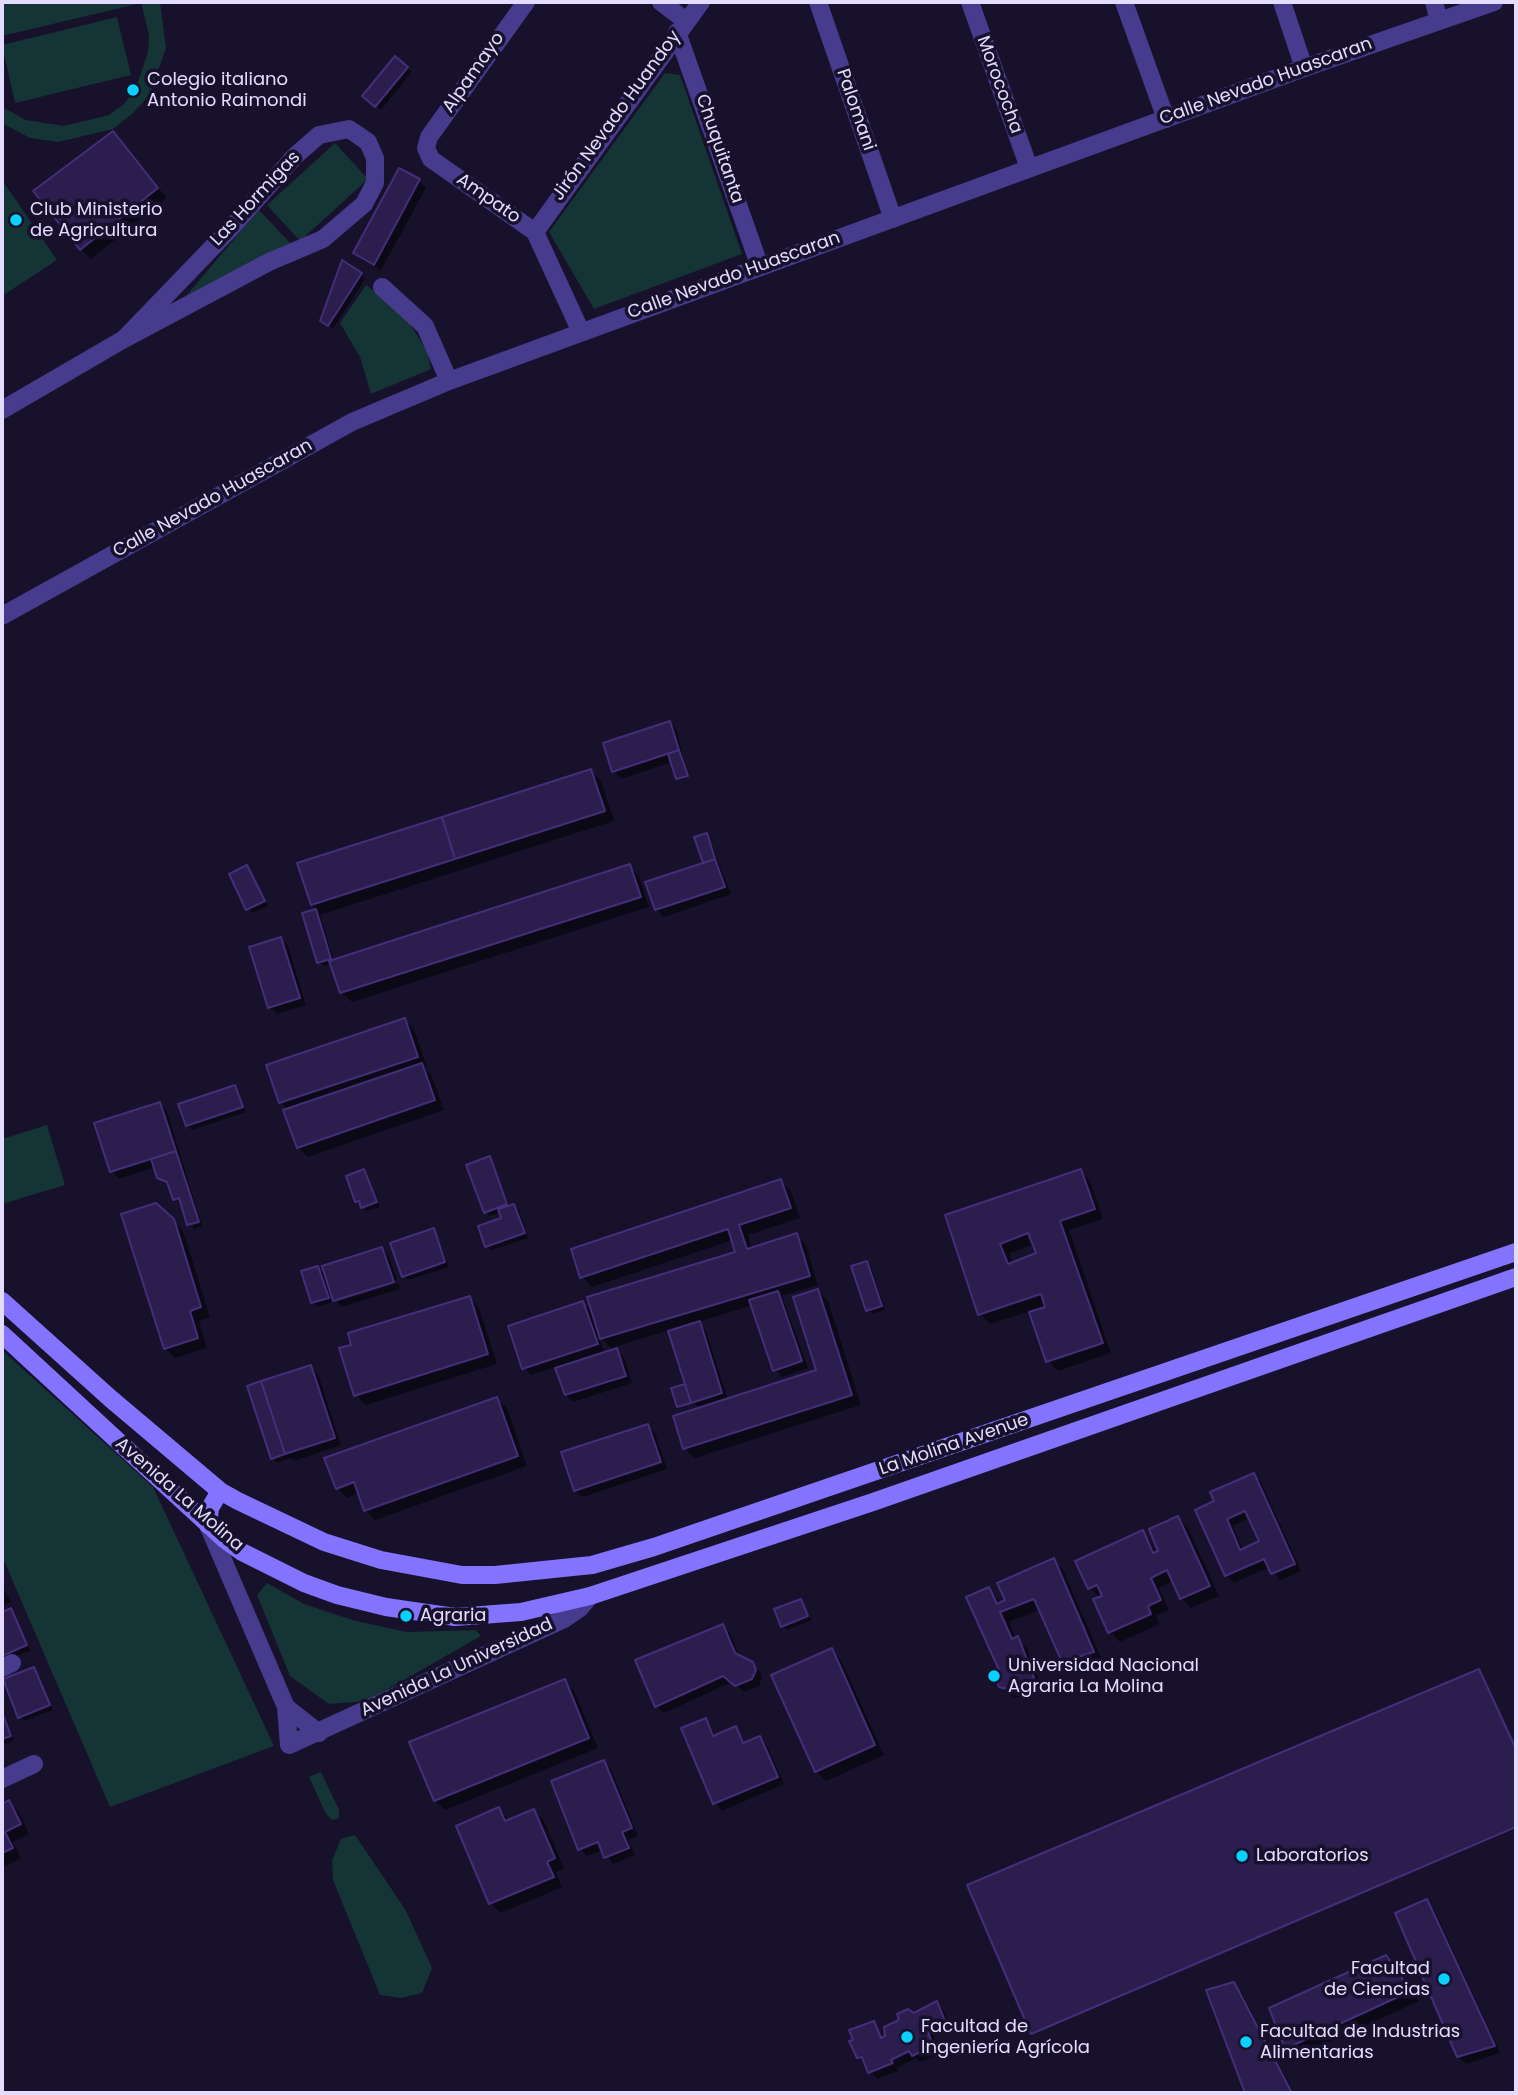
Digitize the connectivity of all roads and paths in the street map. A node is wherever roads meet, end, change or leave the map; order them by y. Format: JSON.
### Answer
{"nodes":[{"id":1,"x":526,"y":2,"type":"edge"},
{"id":2,"x":661,"y":2,"type":"edge"},
{"id":3,"x":701,"y":2,"type":"edge"},
{"id":4,"x":818,"y":2,"type":"edge"},
{"id":5,"x":970,"y":2,"type":"edge"},
{"id":6,"x":1124,"y":2,"type":"edge"},
{"id":7,"x":1282,"y":2,"type":"edge"},
{"id":8,"x":1434,"y":2,"type":"edge"},
{"id":9,"x":1494,"y":2,"type":"edge"},
{"id":10,"x":1439,"y":21,"type":"junction"},
{"id":11,"x":681,"y":26,"type":"junction"},
{"id":12,"x":1304,"y":68,"type":"junction"},
{"id":13,"x":1166,"y":119,"type":"junction"},
{"id":14,"x":426,"y":148,"type":"joint"},
{"id":15,"x":1029,"y":169,"type":"junction"},
{"id":16,"x":892,"y":219,"type":"junction"},
{"id":17,"x":535,"y":232,"type":"junction"},
{"id":18,"x":760,"y":267,"type":"junction"},
{"id":19,"x":383,"y":287,"type":"dead end"},
{"id":20,"x":581,"y":332,"type":"junction"},
{"id":21,"x":124,"y":339,"type":"junction"},
{"id":22,"x":449,"y":382,"type":"junction"},
{"id":23,"x":2,"y":410,"type":"edge"},
{"id":24,"x":2,"y":616,"type":"edge"},
{"id":25,"x":1516,"y":1252,"type":"edge"},
{"id":26,"x":1516,"y":1277,"type":"edge"},
{"id":27,"x":2,"y":1301,"type":"edge"},
{"id":28,"x":2,"y":1335,"type":"edge"},
{"id":29,"x":220,"y":1490,"type":"junction"},
{"id":30,"x":208,"y":1525,"type":"junction"},
{"id":31,"x":592,"y":1565,"type":"junction"},
{"id":32,"x":590,"y":1596,"type":"junction"},
{"id":33,"x":286,"y":1707,"type":"junction"},
{"id":34,"x":319,"y":1733,"type":"junction"},
{"id":35,"x":34,"y":1763,"type":"dead end"},
{"id":36,"x":2,"y":1779,"type":"edge"}],
"edges":[{"from":1,"to":14,"type":"street","name":"Alpamayo"},
{"from":2,"to":11,"type":"street"},
{"from":3,"to":11,"type":"street","name":"Jirón Nevado Huandoy"},
{"from":4,"to":16,"type":"street","name":"Palomani"},
{"from":5,"to":15,"type":"street","name":"Morococha"},
{"from":6,"to":13,"type":"street"},
{"from":7,"to":12,"type":"street"},
{"from":8,"to":10,"type":"street"},
{"from":9,"to":10,"type":"street","name":"Calle Nevado Huascaran"},
{"from":10,"to":12,"type":"street","name":"Calle Nevado Huascaran"},
{"from":11,"to":17,"type":"street","name":"Jirón Nevado Huandoy"},
{"from":11,"to":18,"type":"street","name":"Chuquitanta"},
{"from":12,"to":13,"type":"street","name":"Calle Nevado Huascaran"},
{"from":13,"to":15,"type":"street","name":"Calle Nevado Huascaran"},
{"from":14,"to":17,"type":"street","name":"Ampato"},
{"from":15,"to":16,"type":"street","name":"Calle Nevado Huascaran"},
{"from":16,"to":18,"type":"street","name":"Calle Nevado Huascaran"},
{"from":17,"to":20,"type":"street","name":"Ampato"},
{"from":18,"to":20,"type":"street","name":"Calle Nevado Huascaran"},
{"from":19,"to":22,"type":"street"},
{"from":20,"to":22,"type":"street","name":"Calle Nevado Huascaran"},
{"from":21,"to":21,"type":"street","name":"Las Hormigas"},
{"from":21,"to":23,"type":"street","name":"Las Hormigas"},
{"from":22,"to":24,"type":"street","name":"Calle Nevado Huascaran"},
{"from":25,"to":31,"type":"main road","name":"La Molina Avenue"},
{"from":26,"to":32,"type":"main road","name":"La Molina Avenue"},
{"from":27,"to":29,"type":"main road","name":"Avenida La Molina"},
{"from":28,"to":30,"type":"main road","name":"Avenida La Molina"},
{"from":29,"to":30,"type":"main road"},
{"from":29,"to":31,"type":"main road","name":"Avenida La Molina"},
{"from":30,"to":32,"type":"main road","name":"Avenida La Molina"},
{"from":30,"to":33,"type":"street","name":"Avenida La Universidad"},
{"from":31,"to":32,"type":"main road"},
{"from":32,"to":34,"type":"street","name":"Avenida La Universidad"},
{"from":33,"to":34,"type":"street","name":"Avenida La Universidad"},
{"from":33,"to":34,"type":"street","name":"Avenida La Universidad"},
{"from":35,"to":36,"type":"street"}]}
